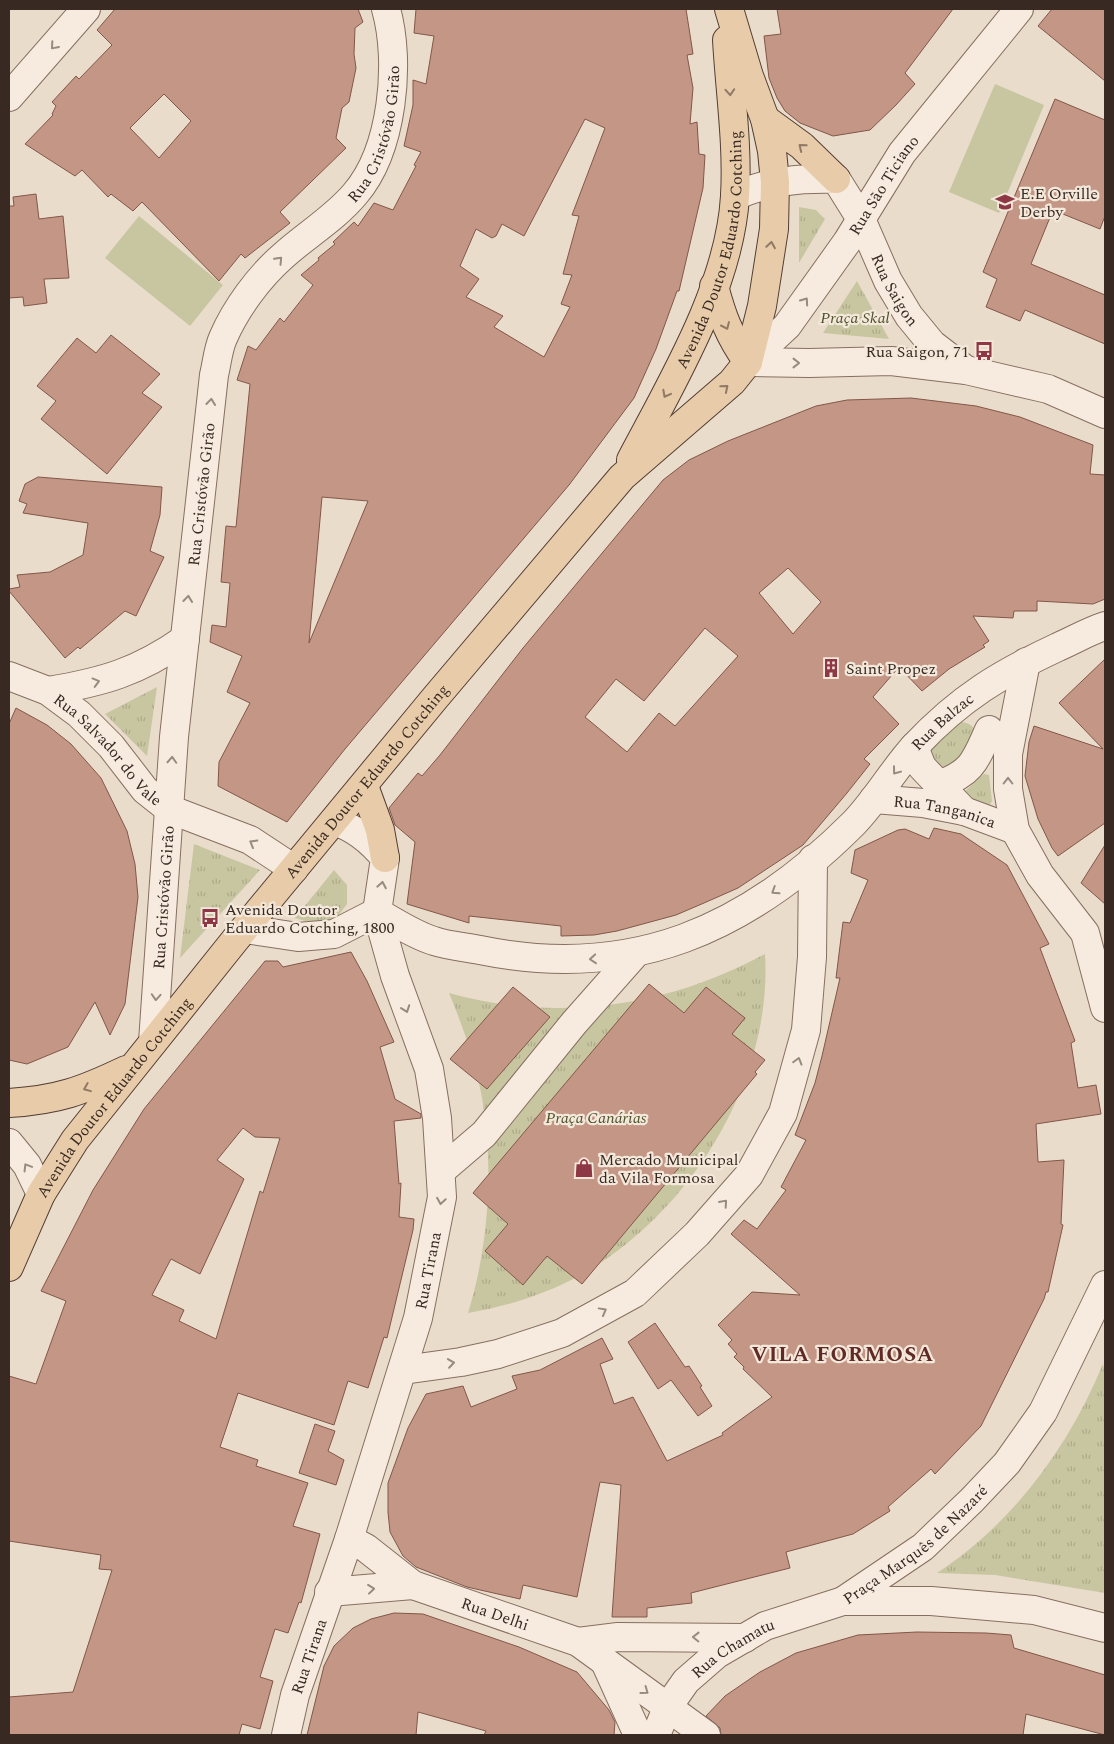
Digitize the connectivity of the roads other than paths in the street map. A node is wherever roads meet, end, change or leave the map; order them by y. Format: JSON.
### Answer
{"nodes":[{"id":1,"x":86,"y":9,"type":"edge"},
{"id":2,"x":386,"y":9,"type":"edge"},
{"id":3,"x":727,"y":9,"type":"edge"},
{"id":4,"x":1019,"y":9,"type":"edge"},
{"id":5,"x":9,"y":97,"type":"edge"},
{"id":6,"x":765,"y":119,"type":"junction"},
{"id":7,"x":836,"y":179,"type":"junction"},
{"id":8,"x":775,"y":182,"type":"junction"},
{"id":9,"x":735,"y":196,"type":"junction"},
{"id":10,"x":861,"y":218,"type":"junction"},
{"id":11,"x":714,"y":286,"type":"junction"},
{"id":12,"x":748,"y":362,"type":"junction"},
{"id":13,"x":966,"y":370,"type":"junction"},
{"id":14,"x":1105,"y":414,"type":"edge"},
{"id":15,"x":622,"y":477,"type":"junction"},
{"id":16,"x":1105,"y":626,"type":"edge"},
{"id":17,"x":185,"y":639,"type":"junction"},
{"id":18,"x":1026,"y":662,"type":"junction"},
{"id":19,"x":9,"y":676,"type":"edge"},
{"id":20,"x":48,"y":691,"type":"junction"},
{"id":21,"x":958,"y":706,"type":"junction"},
{"id":22,"x":990,"y":730,"type":"junction"},
{"id":23,"x":914,"y":747,"type":"junction"},
{"id":24,"x":1008,"y":754,"type":"junction"},
{"id":25,"x":939,"y":785,"type":"junction"},
{"id":26,"x":364,"y":786,"type":"junction"},
{"id":27,"x":874,"y":799,"type":"junction"},
{"id":28,"x":169,"y":809,"type":"junction"},
{"id":29,"x":964,"y":811,"type":"junction"},
{"id":30,"x":334,"y":821,"type":"junction"},
{"id":31,"x":1015,"y":830,"type":"junction"},
{"id":32,"x":385,"y":858,"type":"junction"},
{"id":33,"x":813,"y":859,"type":"junction"},
{"id":34,"x":294,"y":869,"type":"junction"},
{"id":35,"x":377,"y":912,"type":"junction"},
{"id":36,"x":245,"y":929,"type":"junction"},
{"id":37,"x":1095,"y":938,"type":"edge"},
{"id":38,"x":433,"y":941,"type":"junction"},
{"id":39,"x":635,"y":954,"type":"junction"},
{"id":40,"x":394,"y":976,"type":"junction"},
{"id":41,"x":1105,"y":1008,"type":"edge"},
{"id":42,"x":152,"y":1042,"type":"junction"},
{"id":43,"x":132,"y":1068,"type":"junction"},
{"id":44,"x":9,"y":1103,"type":"edge"},
{"id":45,"x":9,"y":1143,"type":"edge"},
{"id":46,"x":442,"y":1170,"type":"junction"},
{"id":47,"x":41,"y":1194,"type":"junction"},
{"id":48,"x":9,"y":1267,"type":"edge"},
{"id":49,"x":1105,"y":1285,"type":"edge"},
{"id":50,"x":403,"y":1370,"type":"junction"},
{"id":51,"x":349,"y":1539,"type":"junction"},
{"id":52,"x":413,"y":1585,"type":"junction"},
{"id":53,"x":329,"y":1592,"type":"junction"},
{"id":54,"x":843,"y":1601,"type":"junction"},
{"id":55,"x":1105,"y":1628,"type":"edge"},
{"id":56,"x":745,"y":1638,"type":"junction"},
{"id":57,"x":578,"y":1642,"type":"junction"},
{"id":58,"x":604,"y":1661,"type":"junction"},
{"id":59,"x":667,"y":1708,"type":"junction"},
{"id":60,"x":286,"y":1735,"type":"edge"},
{"id":61,"x":638,"y":1735,"type":"edge"},
{"id":62,"x":656,"y":1735,"type":"edge"},
{"id":63,"x":706,"y":1735,"type":"edge"}],
"edges":[{"from":1,"to":5,"type":"street","one_way":true},
{"from":17,"to":2,"type":"street","name":"Rua Cristóvão Girão","one_way":true},
{"from":3,"to":6,"type":"main road","name":"Avenida Doutor Eduardo Cotching"},
{"from":3,"to":9,"type":"main road","name":"Avenida Doutor Eduardo Cotching","one_way":true},
{"from":4,"to":10,"type":"street","name":"Rua São Ticiano"},
{"from":7,"to":6,"type":"main road","one_way":true},
{"from":6,"to":8,"type":"main road","name":"Avenida Doutor Eduardo Cotching"},
{"from":7,"to":8,"type":"street"},
{"from":7,"to":10,"type":"street","name":"Rua Saigon"},
{"from":8,"to":9,"type":"street"},
{"from":12,"to":8,"type":"main road","name":"Avenida Doutor Eduardo Cotching","one_way":true},
{"from":9,"to":11,"type":"main road","name":"Avenida Doutor Eduardo Cotching"},
{"from":12,"to":10,"type":"street","name":"Rua São Ticiano","one_way":true},
{"from":10,"to":13,"type":"street","name":"Rua Saigon"},
{"from":11,"to":12,"type":"main road","one_way":true},
{"from":11,"to":15,"type":"main road","name":"Avenida Doutor Eduardo Cotching","one_way":true},
{"from":12,"to":13,"type":"street","name":"Rua Saigon","one_way":true},
{"from":15,"to":12,"type":"main road","name":"Avenida Doutor Eduardo Cotching","one_way":true},
{"from":13,"to":14,"type":"street","name":"Rua Saigon"},
{"from":15,"to":26,"type":"main road","name":"Avenida Doutor Eduardo Cotching"},
{"from":16,"to":18,"type":"street","name":"Rua Balzac"},
{"from":20,"to":17,"type":"street","name":"Rua Salvador do Vale","one_way":true},
{"from":28,"to":17,"type":"street","name":"Rua Cristóvão Girão","one_way":true},
{"from":18,"to":21,"type":"street","name":"Rua Balzac"},
{"from":18,"to":24,"type":"street","name":"Rua Tanganica"},
{"from":19,"to":20,"type":"street","name":"Rua Salvador do Vale"},
{"from":20,"to":28,"type":"street","name":"Rua Salvador do Vale"},
{"from":21,"to":22,"type":"street"},
{"from":21,"to":23,"type":"street","name":"Rua Balzac"},
{"from":22,"to":24,"type":"street"},
{"from":22,"to":25,"type":"street"},
{"from":23,"to":25,"type":"street"},
{"from":23,"to":27,"type":"street","name":"Rua Balzac","one_way":true},
{"from":31,"to":24,"type":"street","name":"Rua Tanganica","one_way":true},
{"from":25,"to":29,"type":"street"},
{"from":26,"to":30,"type":"main road","name":"Avenida Doutor Eduardo Cotching"},
{"from":26,"to":32,"type":"main road"},
{"from":27,"to":29,"type":"street","name":"Rua Tanganica"},
{"from":27,"to":33,"type":"street","name":"Rua Balzac"},
{"from":34,"to":28,"type":"street","one_way":true},
{"from":28,"to":42,"type":"street","name":"Rua Cristóvão Girão","one_way":true},
{"from":29,"to":31,"type":"street","name":"Rua Tanganica"},
{"from":30,"to":32,"type":"street"},
{"from":30,"to":34,"type":"main road","name":"Avenida Doutor Eduardo Cotching"},
{"from":31,"to":37,"type":"street","name":"Rua Tanganica"},
{"from":35,"to":32,"type":"street","name":"Rua Tirana","one_way":true},
{"from":33,"to":39,"type":"street","one_way":true},
{"from":50,"to":33,"type":"street","one_way":true},
{"from":34,"to":36,"type":"main road","name":"Avenida Doutor Eduardo Cotching"},
{"from":35,"to":36,"type":"street"},
{"from":35,"to":38,"type":"street"},
{"from":35,"to":40,"type":"street","name":"Rua Tirana"},
{"from":36,"to":42,"type":"main road","name":"Avenida Doutor Eduardo Cotching"},
{"from":37,"to":41,"type":"street"},
{"from":39,"to":38,"type":"street","one_way":true},
{"from":38,"to":40,"type":"street"},
{"from":39,"to":46,"type":"street"},
{"from":40,"to":46,"type":"street","name":"Rua Tirana","one_way":true},
{"from":42,"to":43,"type":"main road","name":"Avenida Doutor Eduardo Cotching"},
{"from":43,"to":44,"type":"main road","one_way":true},
{"from":43,"to":47,"type":"main road","name":"Avenida Doutor Eduardo Cotching"},
{"from":47,"to":45,"type":"street","one_way":true},
{"from":46,"to":50,"type":"street","name":"Rua Tirana","one_way":true},
{"from":47,"to":48,"type":"main road","name":"Avenida Doutor Eduardo Cotching"},
{"from":49,"to":54,"type":"street","name":"Praça Marquês de Nazaré"},
{"from":50,"to":51,"type":"street","name":"Rua Tirana"},
{"from":51,"to":52,"type":"street","name":"Rua Delhi"},
{"from":51,"to":53,"type":"street","name":"Rua Tirana"},
{"from":53,"to":52,"type":"street","name":"Rua Delhi","one_way":true},
{"from":52,"to":57,"type":"street","name":"Rua Delhi"},
{"from":53,"to":60,"type":"street","name":"Rua Tirana"},
{"from":54,"to":55,"type":"street","name":"Praça Marquês de Nazaré"},
{"from":54,"to":56,"type":"street","name":"Rua Chamatu"},
{"from":56,"to":57,"type":"street","name":"Rua Delhi","one_way":true},
{"from":56,"to":59,"type":"street","name":"Rua Chamatu"},
{"from":57,"to":58,"type":"street","name":"Rua Delhi"},
{"from":58,"to":59,"type":"street","name":"Rua Delhi","one_way":true},
{"from":58,"to":61,"type":"street"},
{"from":59,"to":62,"type":"street","name":"Rua Chamatu"},
{"from":59,"to":63,"type":"street","name":"Rua Delhi"}]}
